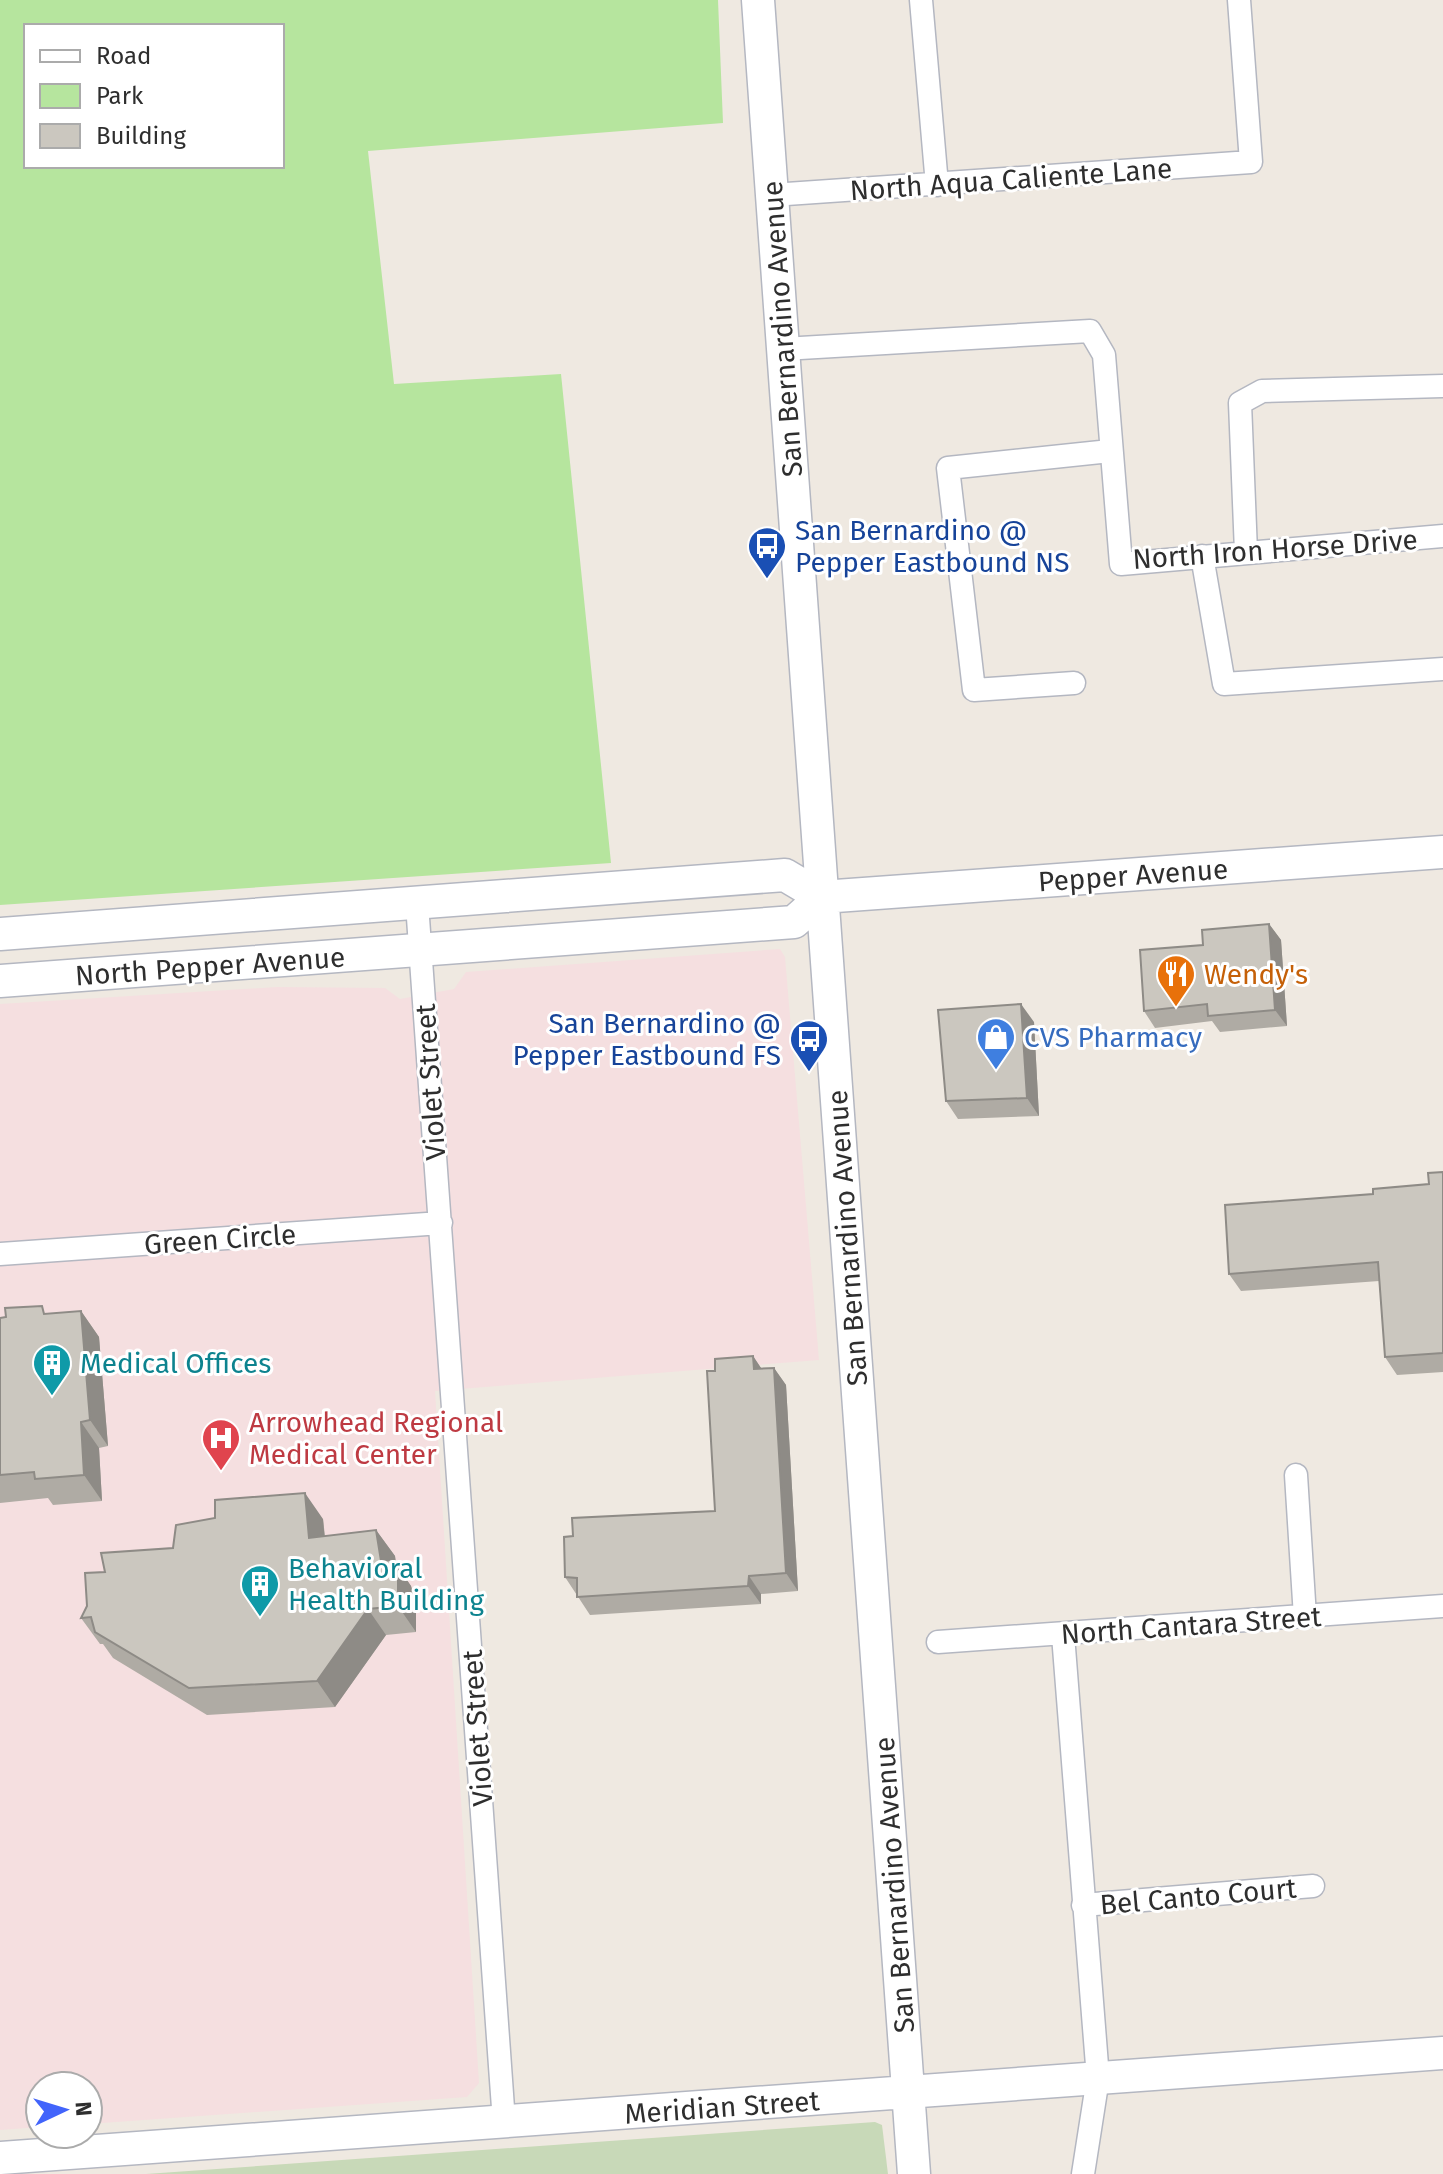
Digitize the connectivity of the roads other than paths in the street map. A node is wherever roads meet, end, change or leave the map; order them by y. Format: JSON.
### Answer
{"nodes":[{"id":1,"x":758,"y":0,"type":"edge"},
{"id":2,"x":921,"y":0,"type":"edge"},
{"id":3,"x":1239,"y":0,"type":"edge"},
{"id":4,"x":937,"y":185,"type":"junction"},
{"id":5,"x":772,"y":195,"type":"junction"},
{"id":6,"x":783,"y":349,"type":"junction"},
{"id":7,"x":1443,"y":386,"type":"edge"},
{"id":8,"x":1110,"y":451,"type":"junction"},
{"id":9,"x":1443,"y":536,"type":"edge"},
{"id":10,"x":1246,"y":552,"type":"junction"},
{"id":11,"x":1202,"y":556,"type":"junction"},
{"id":12,"x":1443,"y":669,"type":"edge"},
{"id":13,"x":1074,"y":683,"type":"dead end"},
{"id":14,"x":1443,"y":852,"type":"edge"},
{"id":15,"x":822,"y":897,"type":"junction"},
{"id":16,"x":417,"y":904,"type":"junction"},
{"id":17,"x":0,"y":934,"type":"edge"},
{"id":18,"x":421,"y":951,"type":"junction"},
{"id":19,"x":0,"y":981,"type":"edge"},
{"id":20,"x":441,"y":1223,"type":"junction"},
{"id":21,"x":0,"y":1254,"type":"edge"},
{"id":22,"x":1296,"y":1475,"type":"dead end"},
{"id":23,"x":1443,"y":1606,"type":"edge"},
{"id":24,"x":1305,"y":1617,"type":"junction"},
{"id":25,"x":1063,"y":1635,"type":"junction"},
{"id":26,"x":938,"y":1642,"type":"dead end"},
{"id":27,"x":1313,"y":1886,"type":"dead end"},
{"id":28,"x":1083,"y":1905,"type":"junction"},
{"id":29,"x":1443,"y":2053,"type":"edge"},
{"id":30,"x":1098,"y":2078,"type":"junction"},
{"id":31,"x":908,"y":2094,"type":"junction"},
{"id":32,"x":504,"y":2122,"type":"junction"},
{"id":33,"x":0,"y":2158,"type":"edge"},
{"id":34,"x":914,"y":2174,"type":"edge"},
{"id":35,"x":1083,"y":2174,"type":"edge"}],
"edges":[{"from":1,"to":5,"type":"main road","name":"San Bernardino Avenue"},
{"from":2,"to":4,"type":"street"},
{"from":3,"to":4,"type":"street","name":"North Aqua Caliente Lane"},
{"from":4,"to":5,"type":"street","name":"North Aqua Caliente Lane"},
{"from":5,"to":6,"type":"main road","name":"San Bernardino Avenue"},
{"from":6,"to":8,"type":"street"},
{"from":6,"to":15,"type":"main road","name":"San Bernardino Avenue"},
{"from":7,"to":10,"type":"street"},
{"from":8,"to":11,"type":"street","name":"North Iron Horse Drive"},
{"from":8,"to":13,"type":"street"},
{"from":9,"to":10,"type":"street","name":"North Iron Horse Drive"},
{"from":10,"to":11,"type":"street","name":"North Iron Horse Drive"},
{"from":11,"to":12,"type":"street"},
{"from":14,"to":15,"type":"main road","name":"Pepper Avenue"},
{"from":15,"to":16,"type":"main road"},
{"from":15,"to":18,"type":"main road"},
{"from":15,"to":31,"type":"main road","name":"San Bernardino Avenue"},
{"from":16,"to":17,"type":"main road","name":"North Pepper Avenue"},
{"from":16,"to":18,"type":"street","name":"Violet Street"},
{"from":18,"to":19,"type":"main road","name":"North Pepper Avenue"},
{"from":18,"to":20,"type":"street","name":"Violet Street"},
{"from":20,"to":21,"type":"street","name":"Green Circle"},
{"from":20,"to":32,"type":"street","name":"Violet Street"},
{"from":22,"to":24,"type":"street"},
{"from":23,"to":24,"type":"street","name":"North Cantara Street"},
{"from":24,"to":25,"type":"street","name":"North Cantara Street"},
{"from":25,"to":26,"type":"street","name":"North Cantara Street"},
{"from":25,"to":28,"type":"street"},
{"from":27,"to":28,"type":"street","name":"Bel Canto Court"},
{"from":28,"to":30,"type":"street"},
{"from":29,"to":30,"type":"main road","name":"Meridian Street"},
{"from":30,"to":31,"type":"main road","name":"Meridian Street"},
{"from":30,"to":35,"type":"street"},
{"from":31,"to":32,"type":"main road","name":"Meridian Street"},
{"from":31,"to":34,"type":"main road","name":"San Bernardino Avenue"},
{"from":32,"to":33,"type":"main road","name":"Meridian Street"}]}
